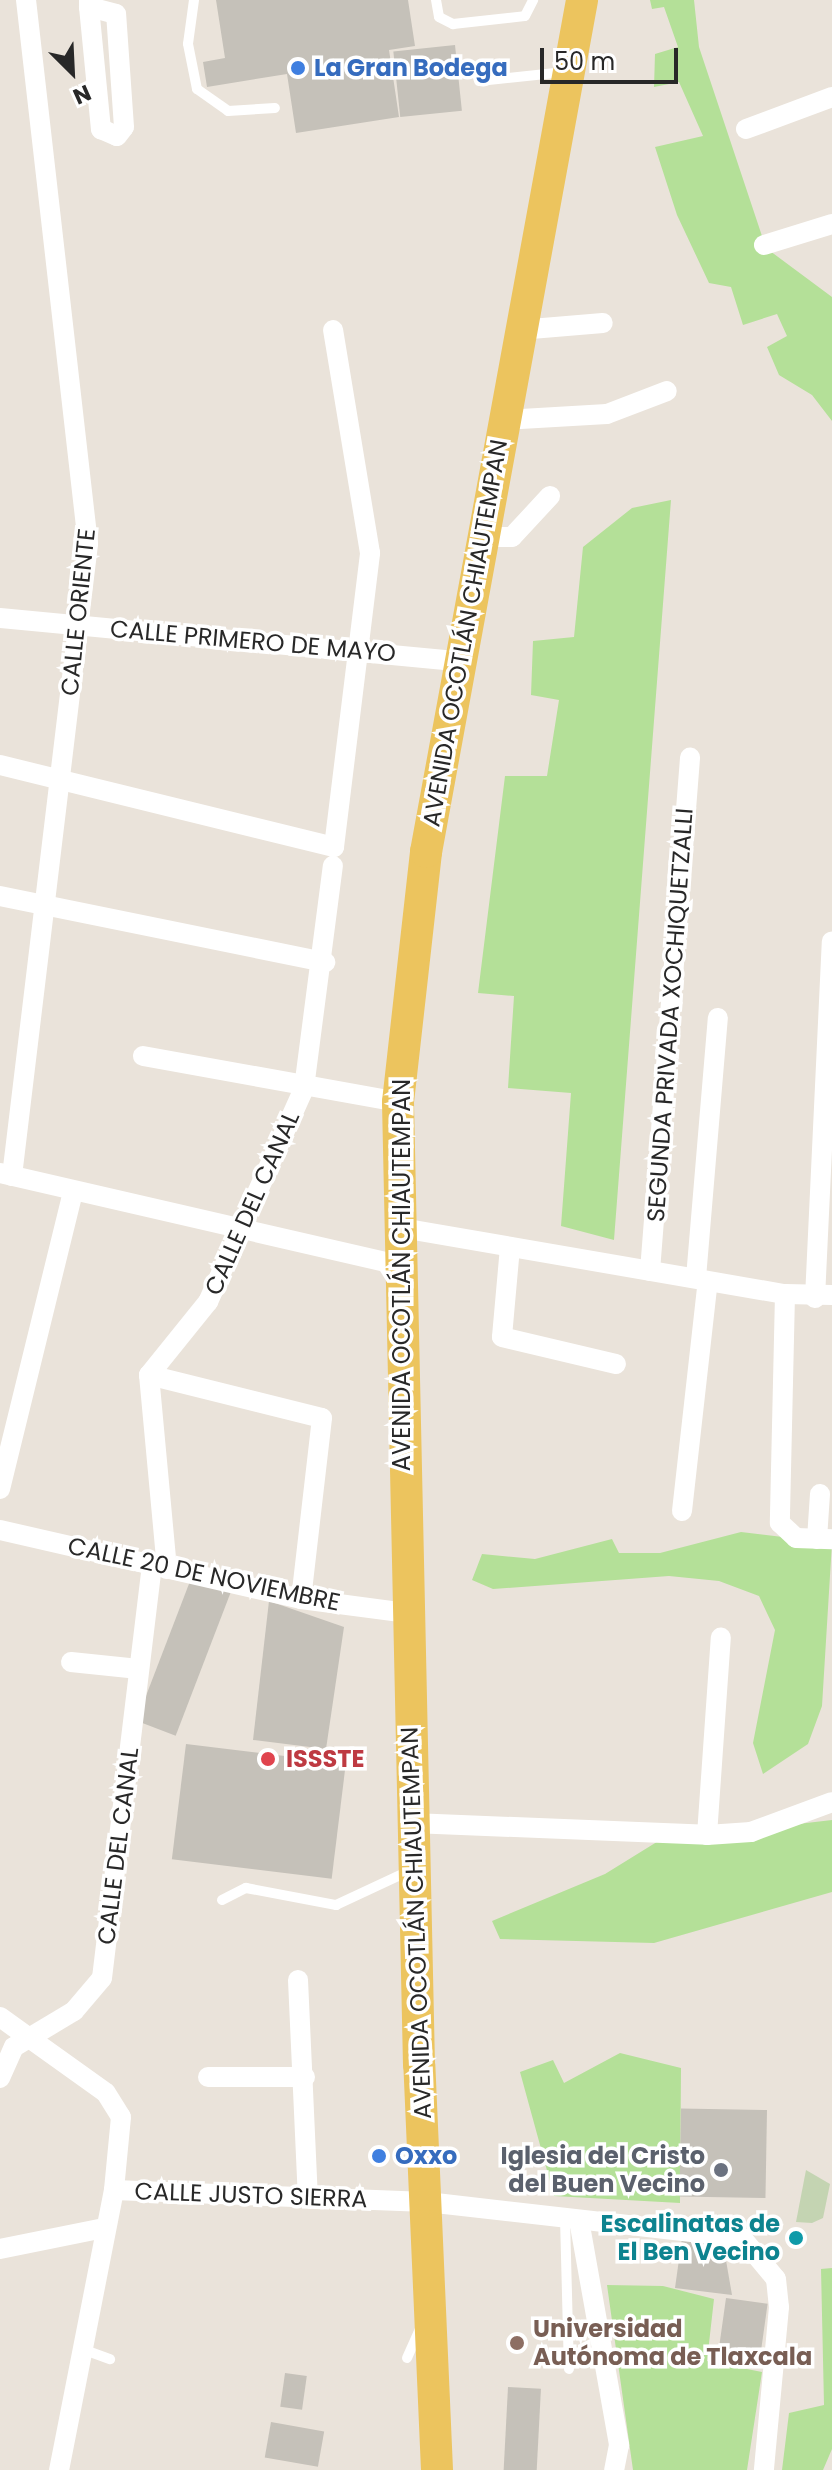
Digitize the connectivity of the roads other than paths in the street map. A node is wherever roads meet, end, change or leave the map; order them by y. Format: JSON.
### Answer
{"nodes":[{"id":1,"x":26,"y":0,"type":"edge"},
{"id":2,"x":194,"y":0,"type":"edge"},
{"id":3,"x":436,"y":0,"type":"edge"},
{"id":4,"x":533,"y":0,"type":"edge"},
{"id":5,"x":582,"y":0,"type":"edge"},
{"id":6,"x":89,"y":4,"type":"edge"},
{"id":7,"x":567,"y":72,"type":"junction"},
{"id":8,"x":479,"y":81,"type":"dead end"},
{"id":9,"x":832,"y":97,"type":"edge"},
{"id":10,"x":275,"y":108,"type":"dead end"},
{"id":11,"x":746,"y":129,"type":"dead end"},
{"id":12,"x":832,"y":224,"type":"edge"},
{"id":13,"x":764,"y":245,"type":"dead end"},
{"id":14,"x":603,"y":323,"type":"dead end"},
{"id":15,"x":333,"y":330,"type":"dead end"},
{"id":16,"x":519,"y":330,"type":"junction"},
{"id":17,"x":667,"y":391,"type":"dead end"},
{"id":18,"x":502,"y":420,"type":"junction"},
{"id":19,"x":550,"y":496,"type":"dead end"},
{"id":20,"x":480,"y":537,"type":"junction"},
{"id":21,"x":0,"y":618,"type":"edge"},
{"id":22,"x":79,"y":625,"type":"junction"},
{"id":23,"x":362,"y":649,"type":"junction"},
{"id":24,"x":458,"y":661,"type":"junction"},
{"id":25,"x":690,"y":758,"type":"dead end"},
{"id":26,"x":0,"y":765,"type":"edge"},
{"id":27,"x":59,"y":779,"type":"junction"},
{"id":28,"x":334,"y":857,"type":"junction"},
{"id":29,"x":0,"y":896,"type":"edge"},
{"id":30,"x":43,"y":905,"type":"junction"},
{"id":31,"x":832,"y":941,"type":"edge"},
{"id":32,"x":325,"y":962,"type":"junction"},
{"id":33,"x":718,"y":1018,"type":"dead end"},
{"id":34,"x":143,"y":1056,"type":"dead end"},
{"id":35,"x":304,"y":1088,"type":"junction"},
{"id":36,"x":398,"y":1102,"type":"junction"},
{"id":37,"x":6,"y":1174,"type":"edge"},
{"id":38,"x":73,"y":1191,"type":"junction"},
{"id":39,"x":396,"y":1227,"type":"junction"},
{"id":40,"x":237,"y":1231,"type":"junction"},
{"id":41,"x":510,"y":1247,"type":"junction"},
{"id":42,"x":397,"y":1265,"type":"junction"},
{"id":43,"x":650,"y":1271,"type":"junction"},
{"id":44,"x":702,"y":1280,"type":"junction"},
{"id":45,"x":785,"y":1294,"type":"junction"},
{"id":46,"x":823,"y":1296,"type":"edge"},
{"id":47,"x":616,"y":1364,"type":"dead end"},
{"id":48,"x":149,"y":1375,"type":"junction"},
{"id":49,"x":0,"y":1489,"type":"edge"},
{"id":50,"x":820,"y":1494,"type":"dead end"},
{"id":51,"x":682,"y":1511,"type":"dead end"},
{"id":52,"x":0,"y":1530,"type":"edge"},
{"id":53,"x":825,"y":1539,"type":"edge"},
{"id":54,"x":160,"y":1567,"type":"junction"},
{"id":55,"x":301,"y":1599,"type":"junction"},
{"id":56,"x":408,"y":1613,"type":"junction"},
{"id":57,"x":721,"y":1637,"type":"dead end"},
{"id":58,"x":71,"y":1662,"type":"dead end"},
{"id":59,"x":139,"y":1669,"type":"junction"},
{"id":60,"x":832,"y":1802,"type":"edge"},
{"id":61,"x":412,"y":1823,"type":"junction"},
{"id":62,"x":707,"y":1835,"type":"junction"},
{"id":63,"x":415,"y":1868,"type":"junction"},
{"id":64,"x":222,"y":1900,"type":"dead end"},
{"id":65,"x":298,"y":1980,"type":"dead end"},
{"id":66,"x":0,"y":2017,"type":"edge"},
{"id":67,"x":34,"y":2037,"type":"junction"},
{"id":68,"x":208,"y":2077,"type":"dead end"},
{"id":69,"x":305,"y":2077,"type":"junction"},
{"id":70,"x":0,"y":2078,"type":"edge"},
{"id":71,"x":114,"y":2190,"type":"junction"},
{"id":72,"x":308,"y":2198,"type":"junction"},
{"id":73,"x":427,"y":2202,"type":"junction"},
{"id":74,"x":572,"y":2219,"type":"junction"},
{"id":75,"x":104,"y":2228,"type":"junction"},
{"id":76,"x":0,"y":2249,"type":"edge"},
{"id":77,"x":429,"y":2307,"type":"junction"},
{"id":78,"x":82,"y":2349,"type":"junction"},
{"id":79,"x":407,"y":2358,"type":"dead end"},
{"id":80,"x":110,"y":2359,"type":"dead end"},
{"id":81,"x":569,"y":2369,"type":"dead end"},
{"id":82,"x":417,"y":2437,"type":"dead end"},
{"id":83,"x":437,"y":2467,"type":"edge"},
{"id":84,"x":59,"y":2470,"type":"edge"},
{"id":85,"x":614,"y":2470,"type":"edge"},
{"id":86,"x":764,"y":2470,"type":"edge"}],
"edges":[{"from":1,"to":22,"type":"street","name":"CALLE ORIENTE"},
{"from":2,"to":10,"type":"lane"},
{"from":3,"to":4,"type":"lane"},
{"from":5,"to":7,"type":"main road","name":"AVENIDA OCOTLÁN CHIAUTEMPAN"},
{"from":6,"to":6,"type":"street"},
{"from":7,"to":8,"type":"lane"},
{"from":7,"to":16,"type":"main road","name":"AVENIDA OCOTLÁN CHIAUTEMPAN"},
{"from":9,"to":11,"type":"street"},
{"from":12,"to":13,"type":"street"},
{"from":14,"to":16,"type":"street"},
{"from":15,"to":23,"type":"street","name":"CALLE DEL CANAL"},
{"from":16,"to":18,"type":"main road","name":"AVENIDA OCOTLÁN CHIAUTEMPAN"},
{"from":17,"to":18,"type":"street"},
{"from":18,"to":20,"type":"main road","name":"AVENIDA OCOTLÁN CHIAUTEMPAN"},
{"from":19,"to":20,"type":"street"},
{"from":20,"to":24,"type":"main road","name":"AVENIDA OCOTLÁN CHIAUTEMPAN"},
{"from":21,"to":22,"type":"street","name":"CALLE PRIMERO DE MAYO"},
{"from":22,"to":23,"type":"street","name":"CALLE PRIMERO DE MAYO"},
{"from":22,"to":27,"type":"street","name":"CALLE ORIENTE"},
{"from":23,"to":24,"type":"street","name":"CALLE PRIMERO DE MAYO"},
{"from":23,"to":28,"type":"street","name":"CALLE DEL CANAL"},
{"from":24,"to":36,"type":"main road","name":"AVENIDA OCOTLÁN CHIAUTEMPAN"},
{"from":25,"to":43,"type":"street","name":"SEGUNDA PRIVADA XOCHIQUETZALLI"},
{"from":26,"to":27,"type":"street"},
{"from":27,"to":28,"type":"street"},
{"from":27,"to":30,"type":"street","name":"CALLE ORIENTE"},
{"from":28,"to":32,"type":"street","name":"CALLE DEL CANAL"},
{"from":29,"to":30,"type":"street"},
{"from":30,"to":32,"type":"street"},
{"from":30,"to":37,"type":"street","name":"CALLE ORIENTE"},
{"from":31,"to":46,"type":"street"},
{"from":32,"to":35,"type":"street","name":"CALLE DEL CANAL"},
{"from":33,"to":44,"type":"street"},
{"from":34,"to":35,"type":"street"},
{"from":35,"to":36,"type":"street"},
{"from":35,"to":40,"type":"street","name":"CALLE DEL CANAL"},
{"from":36,"to":39,"type":"main road","name":"AVENIDA OCOTLÁN CHIAUTEMPAN"},
{"from":37,"to":38,"type":"street"},
{"from":38,"to":40,"type":"street"},
{"from":38,"to":49,"type":"street"},
{"from":39,"to":41,"type":"street"},
{"from":39,"to":42,"type":"main road","name":"AVENIDA OCOTLÁN CHIAUTEMPAN"},
{"from":40,"to":42,"type":"street"},
{"from":40,"to":48,"type":"street","name":"CALLE DEL CANAL"},
{"from":41,"to":43,"type":"street"},
{"from":41,"to":47,"type":"street"},
{"from":42,"to":56,"type":"main road","name":"AVENIDA OCOTLÁN CHIAUTEMPAN"},
{"from":43,"to":44,"type":"street"},
{"from":44,"to":45,"type":"street"},
{"from":44,"to":51,"type":"street"},
{"from":45,"to":46,"type":"street"},
{"from":45,"to":53,"type":"street"},
{"from":48,"to":54,"type":"street","name":"CALLE DEL CANAL"},
{"from":48,"to":55,"type":"street"},
{"from":50,"to":53,"type":"street"},
{"from":52,"to":54,"type":"street","name":"CALLE 20 DE NOVIEMBRE"},
{"from":54,"to":55,"type":"street","name":"CALLE 20 DE NOVIEMBRE"},
{"from":54,"to":59,"type":"street","name":"CALLE DEL CANAL"},
{"from":55,"to":56,"type":"street","name":"CALLE 20 DE NOVIEMBRE"},
{"from":56,"to":61,"type":"main road","name":"AVENIDA OCOTLÁN CHIAUTEMPAN"},
{"from":57,"to":62,"type":"street"},
{"from":58,"to":59,"type":"street"},
{"from":59,"to":67,"type":"street","name":"CALLE DEL CANAL"},
{"from":60,"to":62,"type":"street"},
{"from":61,"to":62,"type":"street"},
{"from":61,"to":63,"type":"main road","name":"AVENIDA OCOTLÁN CHIAUTEMPAN"},
{"from":63,"to":64,"type":"lane"},
{"from":63,"to":73,"type":"main road","name":"AVENIDA OCOTLÁN CHIAUTEMPAN"},
{"from":65,"to":69,"type":"street"},
{"from":66,"to":67,"type":"street","name":"CALLE JUSTO SIERRA"},
{"from":67,"to":70,"type":"street","name":"CALLE DEL CANAL"},
{"from":67,"to":71,"type":"street","name":"CALLE JUSTO SIERRA"},
{"from":68,"to":69,"type":"street"},
{"from":69,"to":72,"type":"street"},
{"from":71,"to":72,"type":"street","name":"CALLE JUSTO SIERRA"},
{"from":71,"to":75,"type":"street"},
{"from":72,"to":73,"type":"street","name":"CALLE JUSTO SIERRA"},
{"from":73,"to":74,"type":"street","name":"CALLE JUSTO SIERRA"},
{"from":73,"to":77,"type":"main road","name":"AVENIDA OCOTLÁN CHIAUTEMPAN"},
{"from":74,"to":81,"type":"lane"},
{"from":74,"to":85,"type":"street"},
{"from":74,"to":86,"type":"street","name":"CALLE JUSTO SIERRA"},
{"from":75,"to":76,"type":"street"},
{"from":75,"to":78,"type":"street"},
{"from":77,"to":79,"type":"lane"},
{"from":77,"to":83,"type":"main road","name":"AVENIDA OCOTLÁN CHIAUTEMPAN"},
{"from":78,"to":80,"type":"lane"},
{"from":78,"to":84,"type":"street"},
{"from":82,"to":83,"type":"lane"}]}
